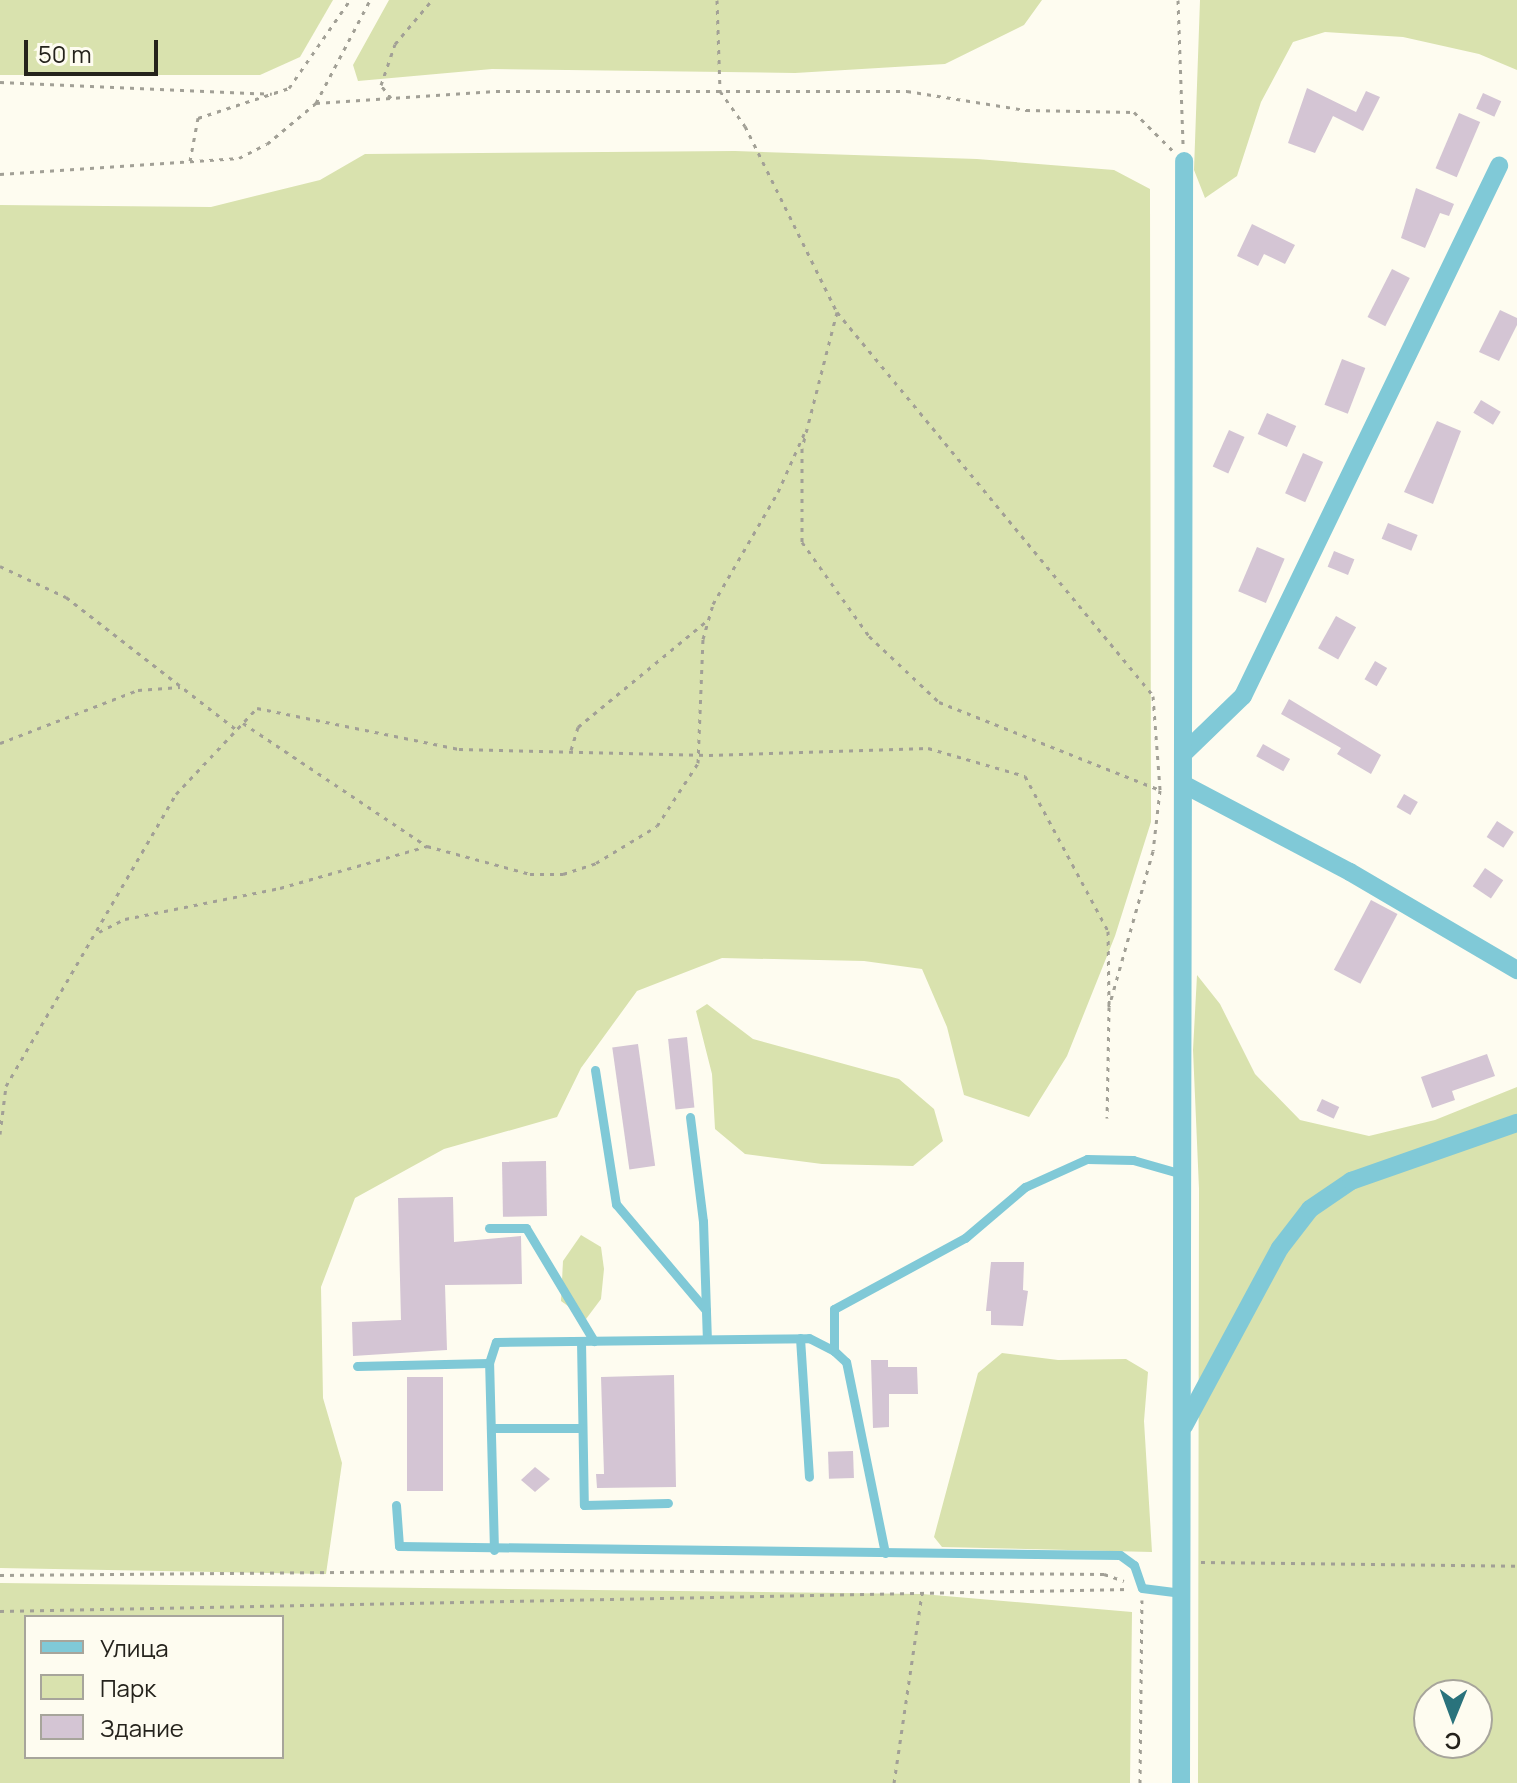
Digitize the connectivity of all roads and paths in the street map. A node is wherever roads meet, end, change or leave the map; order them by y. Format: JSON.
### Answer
{"nodes":[{"id":1,"x":350,"y":0,"type":"edge"},
{"id":2,"x":370,"y":0,"type":"edge"},
{"id":3,"x":432,"y":0,"type":"edge"},
{"id":4,"x":714,"y":0,"type":"edge"},
{"id":5,"x":1178,"y":0,"type":"edge"},
{"id":6,"x":0,"y":82,"type":"edge"},
{"id":7,"x":720,"y":91,"type":"junction"},
{"id":8,"x":272,"y":94,"type":"junction"},
{"id":9,"x":391,"y":98,"type":"junction"},
{"id":10,"x":316,"y":103,"type":"junction"},
{"id":11,"x":190,"y":161,"type":"junction"},
{"id":12,"x":1184,"y":161,"type":"junction"},
{"id":13,"x":1499,"y":166,"type":"dead end"},
{"id":14,"x":0,"y":174,"type":"edge"},
{"id":15,"x":837,"y":312,"type":"junction"},
{"id":16,"x":808,"y":425,"type":"junction"},
{"id":17,"x":0,"y":566,"type":"edge"},
{"id":18,"x":708,"y":620,"type":"junction"},
{"id":19,"x":180,"y":687,"type":"junction"},
{"id":20,"x":243,"y":723,"type":"junction"},
{"id":21,"x":237,"y":730,"type":"junction"},
{"id":22,"x":0,"y":743,"type":"edge"},
{"id":23,"x":570,"y":752,"type":"junction"},
{"id":24,"x":698,"y":754,"type":"junction"},
{"id":25,"x":1183,"y":754,"type":"junction"},
{"id":26,"x":1183,"y":784,"type":"junction"},
{"id":27,"x":1160,"y":790,"type":"junction"},
{"id":28,"x":427,"y":846,"type":"junction"},
{"id":29,"x":98,"y":932,"type":"junction"},
{"id":30,"x":1517,"y":970,"type":"edge"},
{"id":31,"x":1109,"y":1007,"type":"junction"},
{"id":32,"x":595,"y":1070,"type":"dead end"},
{"id":33,"x":690,"y":1117,"type":"dead end"},
{"id":34,"x":1107,"y":1118,"type":"dead end"},
{"id":35,"x":1517,"y":1123,"type":"edge"},
{"id":36,"x":0,"y":1134,"type":"edge"},
{"id":37,"x":1182,"y":1174,"type":"junction"},
{"id":38,"x":489,"y":1228,"type":"dead end"},
{"id":39,"x":706,"y":1310,"type":"junction"},
{"id":40,"x":800,"y":1338,"type":"junction"},
{"id":41,"x":707,"y":1339,"type":"junction"},
{"id":42,"x":581,"y":1341,"type":"junction"},
{"id":43,"x":594,"y":1341,"type":"junction"},
{"id":44,"x":834,"y":1351,"type":"junction"},
{"id":45,"x":489,"y":1363,"type":"junction"},
{"id":46,"x":357,"y":1366,"type":"dead end"},
{"id":47,"x":491,"y":1428,"type":"junction"},
{"id":48,"x":582,"y":1428,"type":"junction"},
{"id":49,"x":1182,"y":1430,"type":"junction"},
{"id":50,"x":809,"y":1477,"type":"dead end"},
{"id":51,"x":668,"y":1503,"type":"dead end"},
{"id":52,"x":396,"y":1505,"type":"dead end"},
{"id":53,"x":494,"y":1550,"type":"junction"},
{"id":54,"x":885,"y":1553,"type":"junction"},
{"id":55,"x":1182,"y":1562,"type":"junction"},
{"id":56,"x":1517,"y":1566,"type":"edge"},
{"id":57,"x":0,"y":1575,"type":"edge"},
{"id":58,"x":1142,"y":1588,"type":"junction"},
{"id":59,"x":1182,"y":1593,"type":"junction"},
{"id":60,"x":922,"y":1594,"type":"junction"},
{"id":61,"x":0,"y":1611,"type":"edge"},
{"id":62,"x":894,"y":1783,"type":"edge"},
{"id":63,"x":1140,"y":1783,"type":"edge"},
{"id":64,"x":1181,"y":1783,"type":"edge"}],
"edges":[{"from":1,"to":8,"type":"path"},
{"from":2,"to":10,"type":"path"},
{"from":3,"to":9,"type":"path"},
{"from":4,"to":7,"type":"path"},
{"from":5,"to":12,"type":"path"},
{"from":6,"to":8,"type":"path"},
{"from":7,"to":9,"type":"path"},
{"from":7,"to":12,"type":"path"},
{"from":7,"to":15,"type":"path"},
{"from":8,"to":11,"type":"path"},
{"from":9,"to":10,"type":"path"},
{"from":10,"to":11,"type":"path"},
{"from":11,"to":14,"type":"path"},
{"from":12,"to":25,"type":"street"},
{"from":13,"to":25,"type":"street"},
{"from":15,"to":16,"type":"path"},
{"from":15,"to":27,"type":"path"},
{"from":16,"to":18,"type":"path"},
{"from":16,"to":27,"type":"path"},
{"from":17,"to":19,"type":"path"},
{"from":18,"to":23,"type":"path"},
{"from":18,"to":24,"type":"path"},
{"from":19,"to":21,"type":"path"},
{"from":19,"to":22,"type":"path"},
{"from":20,"to":21,"type":"path"},
{"from":20,"to":23,"type":"path"},
{"from":20,"to":28,"type":"path"},
{"from":21,"to":29,"type":"path"},
{"from":23,"to":24,"type":"path"},
{"from":24,"to":28,"type":"path"},
{"from":24,"to":31,"type":"path"},
{"from":25,"to":26,"type":"street"},
{"from":26,"to":30,"type":"street"},
{"from":26,"to":37,"type":"street"},
{"from":27,"to":31,"type":"path"},
{"from":28,"to":29,"type":"path"},
{"from":29,"to":36,"type":"path"},
{"from":31,"to":34,"type":"path"},
{"from":32,"to":39,"type":"lane"},
{"from":33,"to":39,"type":"lane"},
{"from":35,"to":49,"type":"street"},
{"from":37,"to":44,"type":"lane"},
{"from":37,"to":49,"type":"street"},
{"from":38,"to":43,"type":"lane"},
{"from":39,"to":41,"type":"lane"},
{"from":40,"to":41,"type":"lane"},
{"from":40,"to":44,"type":"lane"},
{"from":40,"to":50,"type":"lane"},
{"from":41,"to":43,"type":"lane"},
{"from":42,"to":43,"type":"lane"},
{"from":42,"to":45,"type":"lane"},
{"from":42,"to":48,"type":"lane"},
{"from":44,"to":54,"type":"lane"},
{"from":45,"to":46,"type":"lane"},
{"from":45,"to":47,"type":"lane"},
{"from":47,"to":48,"type":"lane"},
{"from":47,"to":53,"type":"lane"},
{"from":48,"to":51,"type":"lane"},
{"from":49,"to":55,"type":"street"},
{"from":52,"to":53,"type":"lane"},
{"from":53,"to":54,"type":"lane"},
{"from":54,"to":58,"type":"lane"},
{"from":55,"to":56,"type":"path"},
{"from":55,"to":59,"type":"street"},
{"from":57,"to":58,"type":"path"},
{"from":58,"to":59,"type":"lane"},
{"from":58,"to":60,"type":"path"},
{"from":58,"to":63,"type":"path"},
{"from":59,"to":64,"type":"street"},
{"from":60,"to":61,"type":"path"},
{"from":60,"to":62,"type":"path"}]}
